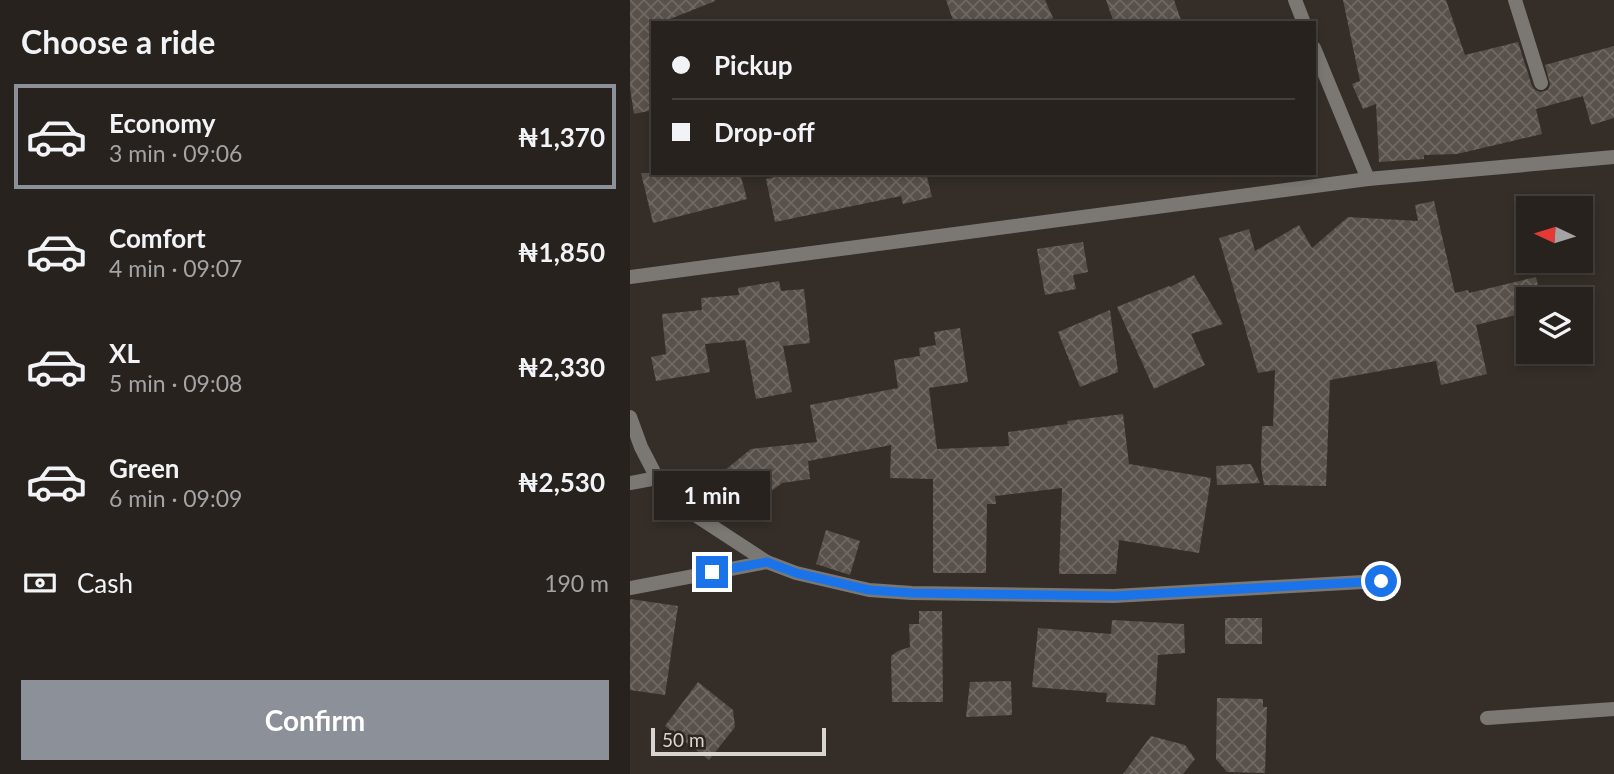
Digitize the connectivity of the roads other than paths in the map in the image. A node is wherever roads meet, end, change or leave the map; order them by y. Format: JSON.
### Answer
{"nodes":[{"id":1,"x":1294,"y":0,"type":"edge"},
{"id":2,"x":1515,"y":0,"type":"edge"},
{"id":3,"x":1303,"y":21,"type":"edge"},
{"id":4,"x":1316,"y":53,"type":"edge"},
{"id":5,"x":1541,"y":83,"type":"dead end"},
{"id":6,"x":1614,"y":157,"type":"edge"},
{"id":7,"x":1368,"y":179,"type":"junction"},
{"id":8,"x":630,"y":277,"type":"edge"},
{"id":9,"x":630,"y":417,"type":"edge"},
{"id":10,"x":656,"y":478,"type":"junction"},
{"id":11,"x":630,"y":483,"type":"edge"},
{"id":12,"x":767,"y":562,"type":"junction"},
{"id":13,"x":1381,"y":581,"type":"dead end"},
{"id":14,"x":630,"y":588,"type":"edge"},
{"id":15,"x":1614,"y":709,"type":"edge"},
{"id":16,"x":1487,"y":718,"type":"dead end"}],
"edges":[{"from":1,"to":3,"type":"street"},
{"from":2,"to":5,"type":"street"},
{"from":4,"to":7,"type":"street"},
{"from":6,"to":7,"type":"street"},
{"from":7,"to":8,"type":"street"},
{"from":9,"to":10,"type":"street"},
{"from":10,"to":11,"type":"street"},
{"from":10,"to":12,"type":"street"},
{"from":12,"to":13,"type":"street"},
{"from":12,"to":14,"type":"street"},
{"from":15,"to":16,"type":"street"}]}
